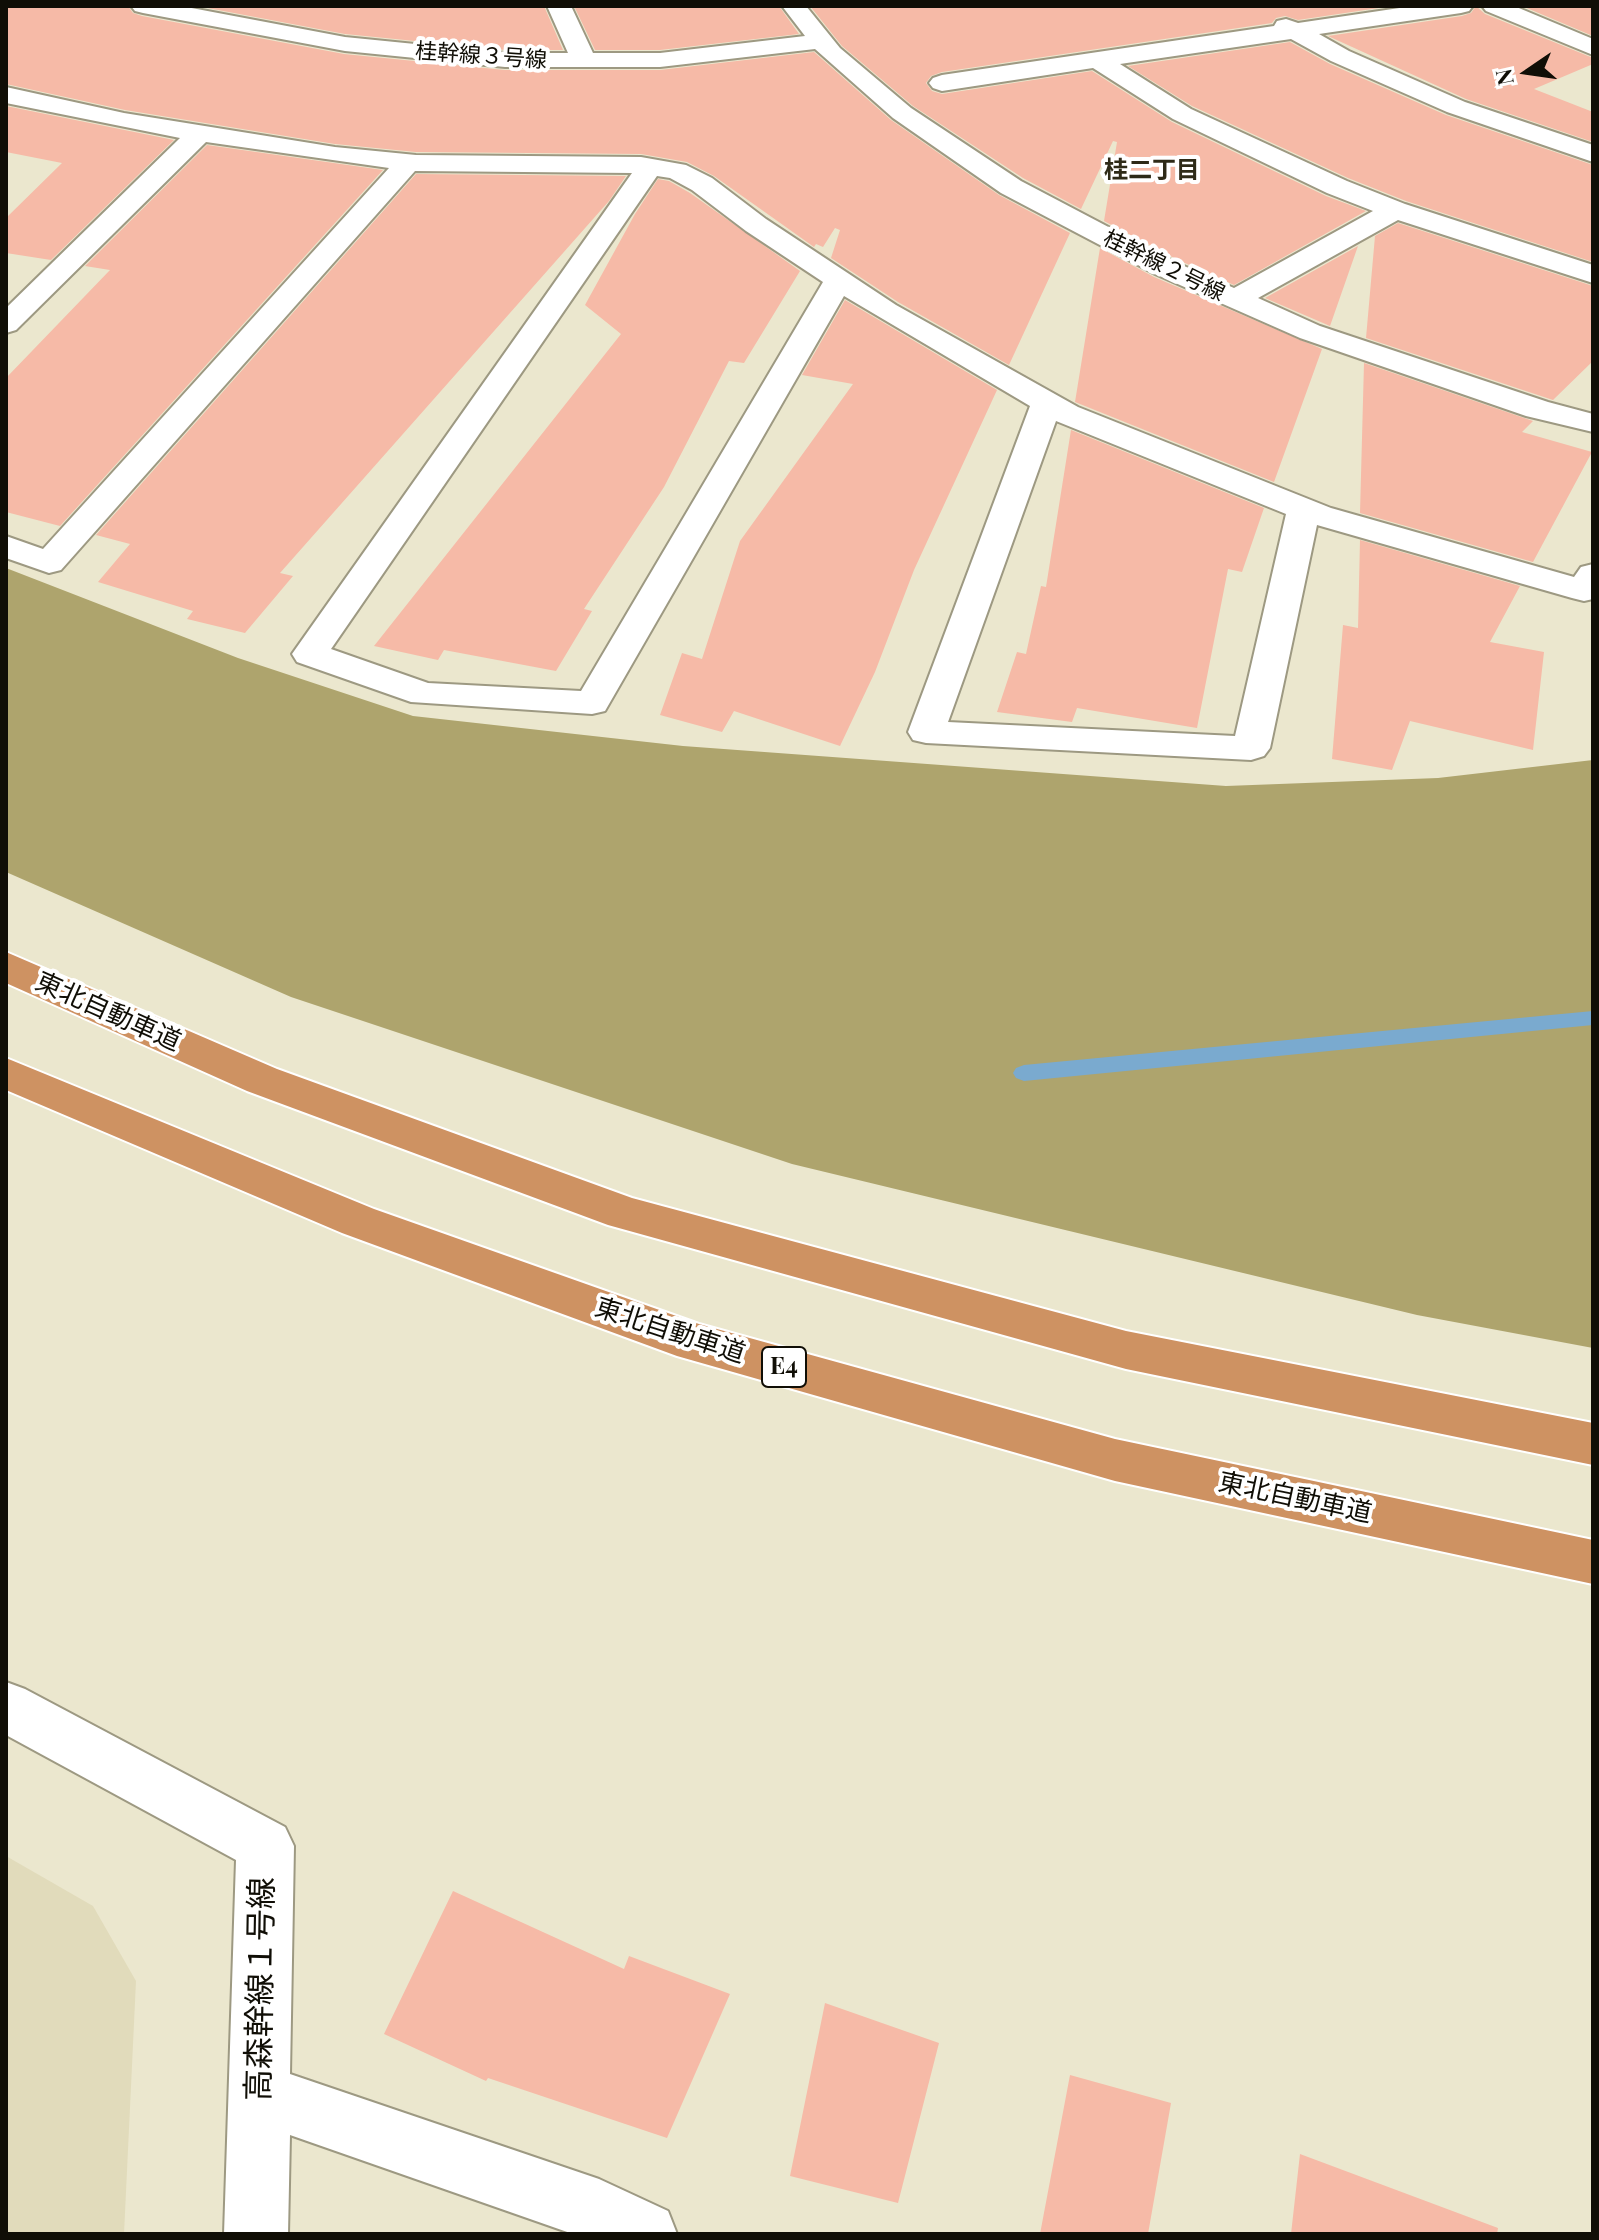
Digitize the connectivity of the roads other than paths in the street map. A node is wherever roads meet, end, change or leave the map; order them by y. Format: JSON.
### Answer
{"nodes":[{"id":1,"x":143,"y":6,"type":"edge"},
{"id":2,"x":559,"y":6,"type":"edge"},
{"id":3,"x":794,"y":6,"type":"edge"},
{"id":4,"x":1461,"y":6,"type":"edge"},
{"id":5,"x":1494,"y":6,"type":"edge"},
{"id":6,"x":1266,"y":14,"type":"dead end"},
{"id":7,"x":1291,"y":30,"type":"junction"},
{"id":8,"x":822,"y":41,"type":"junction"},
{"id":9,"x":1593,"y":48,"type":"edge"},
{"id":10,"x":1097,"y":60,"type":"junction"},
{"id":11,"x":585,"y":62,"type":"junction"},
{"id":12,"x":942,"y":83,"type":"dead end"},
{"id":13,"x":7,"y":96,"type":"edge"},
{"id":14,"x":200,"y":133,"type":"junction"},
{"id":15,"x":1593,"y":154,"type":"edge"},
{"id":16,"x":409,"y":162,"type":"junction"},
{"id":17,"x":650,"y":167,"type":"junction"},
{"id":18,"x":1395,"y":210,"type":"junction"},
{"id":19,"x":1593,"y":274,"type":"edge"},
{"id":20,"x":839,"y":280,"type":"junction"},
{"id":21,"x":1234,"y":300,"type":"junction"},
{"id":22,"x":6,"y":324,"type":"edge"},
{"id":23,"x":1047,"y":403,"type":"junction"},
{"id":24,"x":1593,"y":423,"type":"edge"},
{"id":25,"x":1304,"y":509,"type":"junction"},
{"id":26,"x":6,"y":546,"type":"edge"},
{"id":27,"x":1593,"y":574,"type":"edge"},
{"id":28,"x":6,"y":966,"type":"edge"},
{"id":29,"x":6,"y":1073,"type":"edge"},
{"id":30,"x":1593,"y":1444,"type":"edge"},
{"id":31,"x":1593,"y":1562,"type":"edge"},
{"id":32,"x":6,"y":1707,"type":"edge"},
{"id":33,"x":259,"y":2094,"type":"junction"},
{"id":34,"x":256,"y":2234,"type":"edge"},
{"id":35,"x":645,"y":2234,"type":"edge"}],
"edges":[{"from":1,"to":11,"type":"street","name":"桂幹線３号線"},
{"from":2,"to":11,"type":"street"},
{"from":3,"to":8,"type":"street","name":"桂幹線２号線"},
{"from":4,"to":7,"type":"street"},
{"from":5,"to":9,"type":"street"},
{"from":6,"to":7,"type":"street"},
{"from":7,"to":10,"type":"street"},
{"from":7,"to":15,"type":"street"},
{"from":8,"to":11,"type":"street","name":"桂幹線３号線"},
{"from":8,"to":21,"type":"street","name":"桂幹線２号線"},
{"from":10,"to":12,"type":"street"},
{"from":10,"to":18,"type":"street"},
{"from":13,"to":14,"type":"street"},
{"from":14,"to":16,"type":"street"},
{"from":14,"to":22,"type":"street"},
{"from":16,"to":17,"type":"street"},
{"from":16,"to":26,"type":"street"},
{"from":17,"to":20,"type":"street"},
{"from":17,"to":20,"type":"street"},
{"from":18,"to":19,"type":"street"},
{"from":18,"to":21,"type":"street"},
{"from":20,"to":23,"type":"street"},
{"from":21,"to":24,"type":"street","name":"桂幹線２号線"},
{"from":23,"to":25,"type":"street"},
{"from":23,"to":25,"type":"street"},
{"from":25,"to":27,"type":"street"},
{"from":28,"to":30,"type":"highway","name":"東北自動車道"},
{"from":29,"to":31,"type":"highway","name":"東北自動車道","number":"E4"},
{"from":32,"to":33,"type":"street","name":"高森幹線１号線"},
{"from":33,"to":34,"type":"street","name":"高森幹線１号線"},
{"from":33,"to":35,"type":"street"}]}
